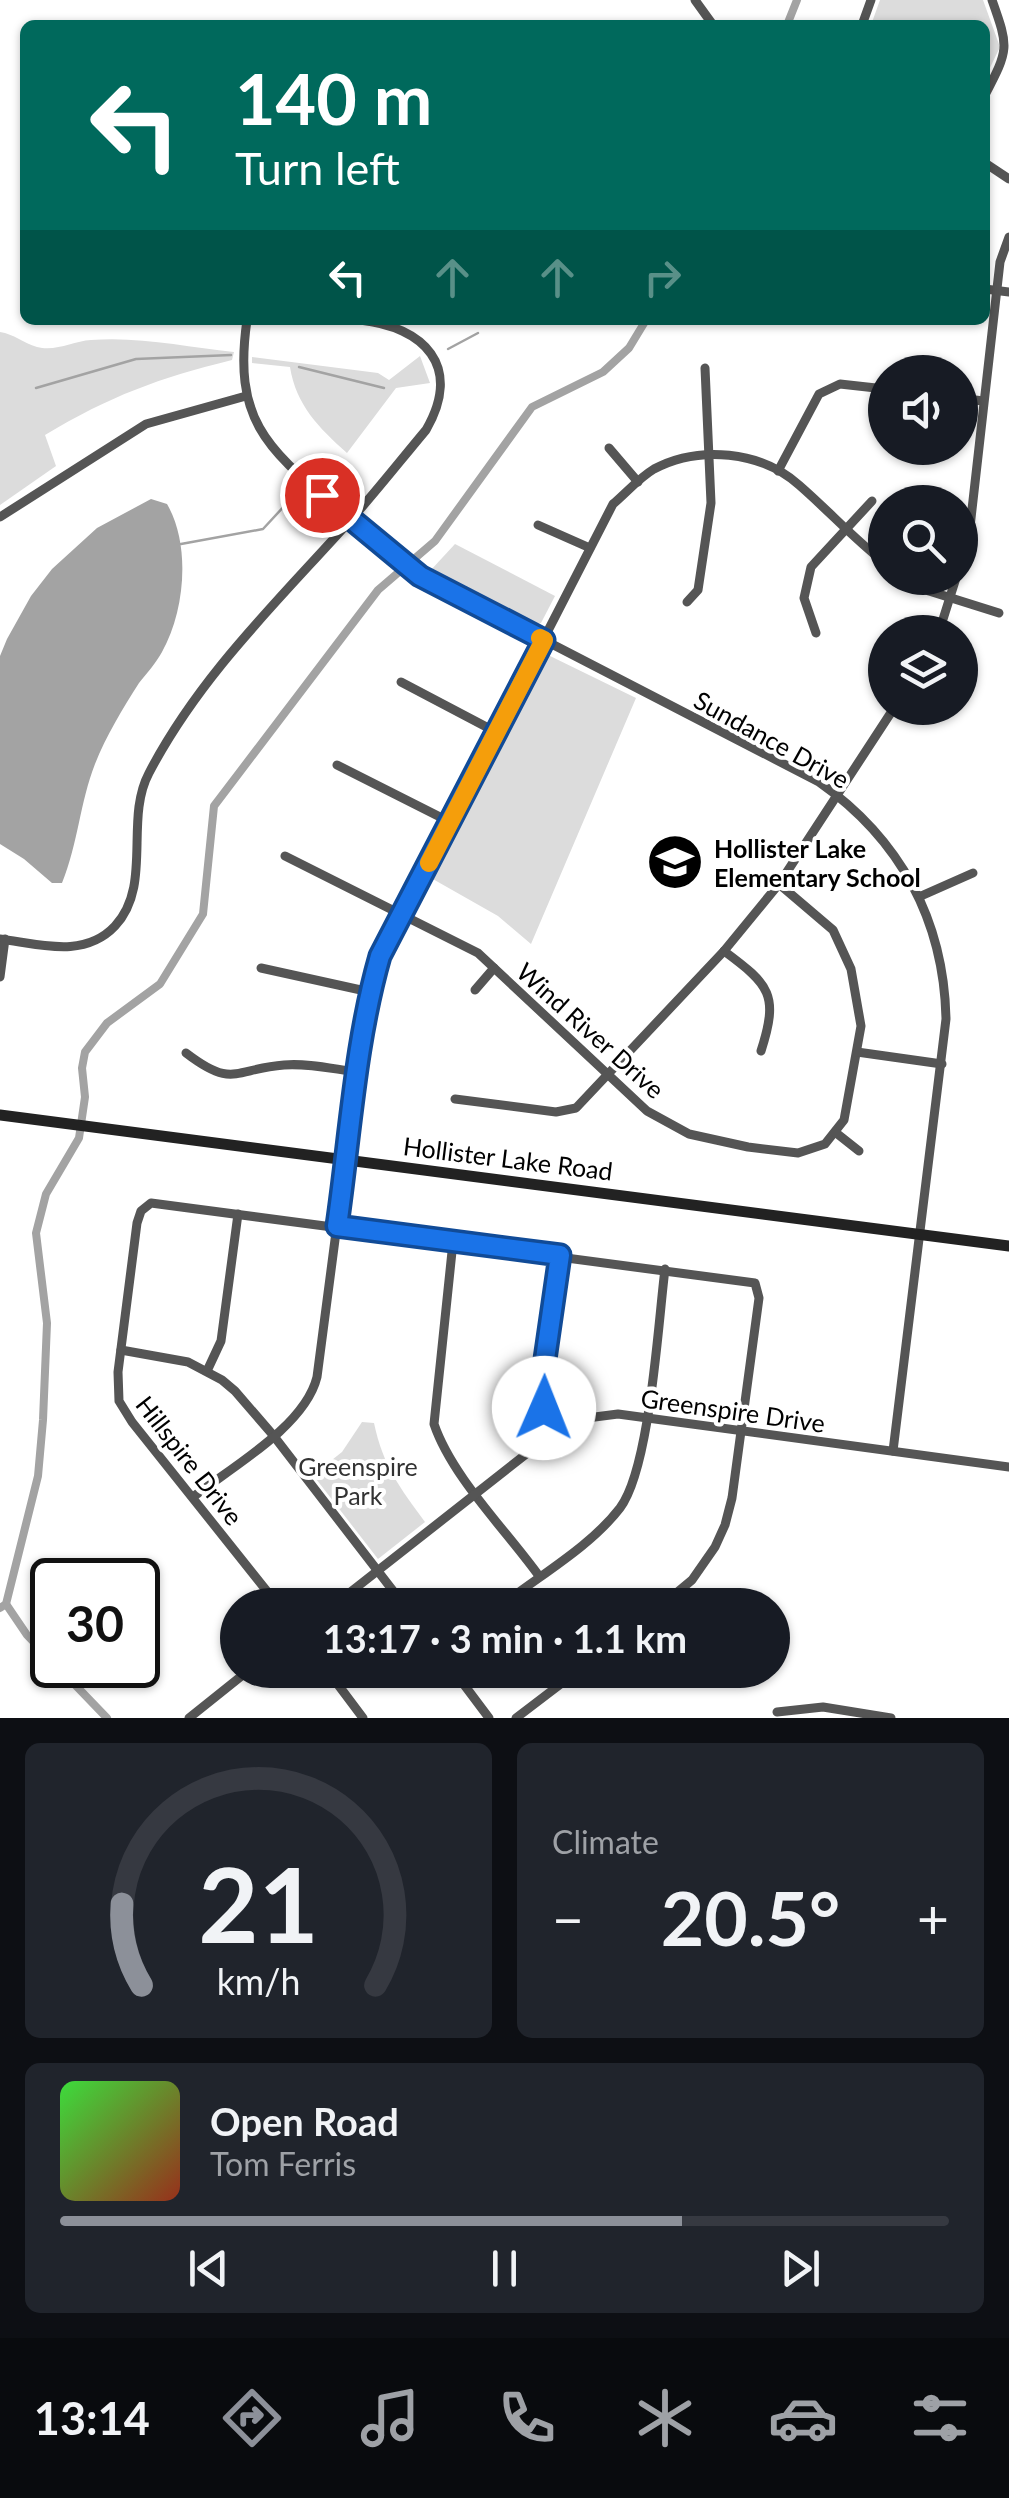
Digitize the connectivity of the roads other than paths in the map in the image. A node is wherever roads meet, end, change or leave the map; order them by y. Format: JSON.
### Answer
{"nodes":[{"id":1,"x":992,"y":0,"type":"edge"},
{"id":2,"x":990,"y":84,"type":"edge"},
{"id":3,"x":1009,"y":238,"type":"edge"},
{"id":4,"x":991,"y":290,"type":"edge"},
{"id":5,"x":1009,"y":292,"type":"edge"},
{"id":6,"x":245,"y":325,"type":"edge"},
{"id":7,"x":393,"y":325,"type":"edge"},
{"id":8,"x":988,"y":325,"type":"edge"},
{"id":9,"x":705,"y":368,"type":"dead end"},
{"id":10,"x":868,"y":387,"type":"edge"},
{"id":11,"x":246,"y":396,"type":"junction"},
{"id":12,"x":978,"y":400,"type":"edge"},
{"id":13,"x":983,"y":400,"type":"junction"},
{"id":14,"x":610,"y":448,"type":"dead end"},
{"id":15,"x":708,"y":455,"type":"junction"},
{"id":16,"x":778,"y":471,"type":"junction"},
{"id":17,"x":638,"y":482,"type":"junction"},
{"id":18,"x":974,"y":485,"type":"edge"},
{"id":19,"x":868,"y":505,"type":"edge"},
{"id":20,"x":0,"y":517,"type":"edge"},
{"id":21,"x":351,"y":520,"type":"junction"},
{"id":22,"x":538,"y":524,"type":"dead end"},
{"id":23,"x":844,"y":530,"type":"junction"},
{"id":24,"x":590,"y":548,"type":"junction"},
{"id":25,"x":868,"y":550,"type":"edge"},
{"id":26,"x":942,"y":595,"type":"edge"},
{"id":27,"x":952,"y":595,"type":"edge"},
{"id":28,"x":951,"y":598,"type":"junction"},
{"id":29,"x":687,"y":602,"type":"dead end"},
{"id":30,"x":999,"y":613,"type":"dead end"},
{"id":31,"x":945,"y":615,"type":"edge"},
{"id":32,"x":816,"y":634,"type":"dead end"},
{"id":33,"x":544,"y":640,"type":"junction"},
{"id":34,"x":401,"y":682,"type":"dead end"},
{"id":35,"x":883,"y":725,"type":"edge"},
{"id":36,"x":496,"y":732,"type":"junction"},
{"id":37,"x":336,"y":766,"type":"dead end"},
{"id":38,"x":838,"y":795,"type":"junction"},
{"id":39,"x":450,"y":822,"type":"junction"},
{"id":40,"x":284,"y":856,"type":"dead end"},
{"id":41,"x":972,"y":873,"type":"dead end"},
{"id":42,"x":780,"y":884,"type":"junction"},
{"id":43,"x":921,"y":896,"type":"junction"},
{"id":44,"x":403,"y":912,"type":"junction"},
{"id":45,"x":3,"y":939,"type":"edge"},
{"id":46,"x":724,"y":951,"type":"junction"},
{"id":47,"x":260,"y":968,"type":"dead end"},
{"id":48,"x":494,"y":968,"type":"junction"},
{"id":49,"x":0,"y":977,"type":"edge"},
{"id":50,"x":474,"y":990,"type":"dead end"},
{"id":51,"x":370,"y":992,"type":"junction"},
{"id":52,"x":761,"y":1051,"type":"dead end"},
{"id":53,"x":186,"y":1052,"type":"dead end"},
{"id":54,"x":857,"y":1052,"type":"junction"},
{"id":55,"x":942,"y":1064,"type":"junction"},
{"id":56,"x":357,"y":1072,"type":"junction"},
{"id":57,"x":608,"y":1075,"type":"junction"},
{"id":58,"x":455,"y":1099,"type":"dead end"},
{"id":59,"x":0,"y":1116,"type":"edge"},
{"id":60,"x":835,"y":1132,"type":"junction"},
{"id":61,"x":859,"y":1150,"type":"dead end"},
{"id":62,"x":346,"y":1159,"type":"junction"},
{"id":63,"x":238,"y":1214,"type":"junction"},
{"id":64,"x":337,"y":1226,"type":"junction"},
{"id":65,"x":920,"y":1234,"type":"junction"},
{"id":66,"x":453,"y":1242,"type":"junction"},
{"id":67,"x":1009,"y":1246,"type":"edge"},
{"id":68,"x":560,"y":1255,"type":"junction"},
{"id":69,"x":665,"y":1269,"type":"junction"},
{"id":70,"x":121,"y":1350,"type":"junction"},
{"id":71,"x":207,"y":1371,"type":"junction"},
{"id":72,"x":646,"y":1418,"type":"junction"},
{"id":73,"x":558,"y":1430,"type":"junction"},
{"id":74,"x":742,"y":1432,"type":"junction"},
{"id":75,"x":273,"y":1435,"type":"junction"},
{"id":76,"x":893,"y":1451,"type":"junction"},
{"id":77,"x":1009,"y":1467,"type":"edge"},
{"id":78,"x":476,"y":1492,"type":"junction"},
{"id":79,"x":193,"y":1497,"type":"junction"},
{"id":80,"x":378,"y":1572,"type":"junction"},
{"id":81,"x":539,"y":1576,"type":"junction"},
{"id":82,"x":265,"y":1588,"type":"edge"},
{"id":83,"x":357,"y":1588,"type":"edge"},
{"id":84,"x":391,"y":1588,"type":"edge"},
{"id":85,"x":524,"y":1588,"type":"edge"},
{"id":86,"x":682,"y":1588,"type":"edge"},
{"id":87,"x":227,"y":1688,"type":"edge"},
{"id":88,"x":340,"y":1688,"type":"edge"},
{"id":89,"x":467,"y":1688,"type":"edge"},
{"id":90,"x":555,"y":1688,"type":"edge"},
{"id":91,"x":776,"y":1712,"type":"dead end"},
{"id":92,"x":188,"y":1718,"type":"edge"},
{"id":93,"x":362,"y":1718,"type":"edge"},
{"id":94,"x":490,"y":1718,"type":"edge"},
{"id":95,"x":516,"y":1718,"type":"edge"},
{"id":96,"x":891,"y":1718,"type":"edge"}],
"edges":[{"from":1,"to":2,"type":"street"},
{"from":3,"to":4,"type":"street"},
{"from":4,"to":5,"type":"street"},
{"from":6,"to":11,"type":"street","name":"Sundance Drive"},
{"from":7,"to":21,"type":"street"},
{"from":8,"to":13,"type":"street"},
{"from":9,"to":15,"type":"street"},
{"from":10,"to":16,"type":"street"},
{"from":11,"to":20,"type":"street"},
{"from":11,"to":21,"type":"street","name":"Sundance Drive"},
{"from":12,"to":13,"type":"street"},
{"from":13,"to":18,"type":"street"},
{"from":14,"to":17,"type":"street"},
{"from":15,"to":16,"type":"street"},
{"from":15,"to":17,"type":"street"},
{"from":15,"to":29,"type":"street"},
{"from":16,"to":23,"type":"street"},
{"from":17,"to":24,"type":"street"},
{"from":19,"to":23,"type":"street"},
{"from":21,"to":33,"type":"street","name":"Sundance Drive"},
{"from":21,"to":45,"type":"street"},
{"from":22,"to":24,"type":"street"},
{"from":23,"to":25,"type":"street"},
{"from":23,"to":32,"type":"street"},
{"from":24,"to":33,"type":"street"},
{"from":26,"to":28,"type":"street"},
{"from":27,"to":28,"type":"street"},
{"from":28,"to":30,"type":"street"},
{"from":28,"to":31,"type":"street"},
{"from":33,"to":36,"type":"street"},
{"from":33,"to":38,"type":"street","name":"Sundance Drive"},
{"from":34,"to":36,"type":"street"},
{"from":35,"to":38,"type":"street"},
{"from":36,"to":39,"type":"street"},
{"from":37,"to":39,"type":"street"},
{"from":38,"to":42,"type":"street"},
{"from":38,"to":43,"type":"street","name":"Sundance Drive"},
{"from":39,"to":44,"type":"street"},
{"from":40,"to":44,"type":"street","name":"Wind River Drive"},
{"from":41,"to":43,"type":"street"},
{"from":42,"to":46,"type":"street"},
{"from":42,"to":54,"type":"street"},
{"from":43,"to":55,"type":"street","name":"Sundance Drive"},
{"from":44,"to":48,"type":"street","name":"Wind River Drive"},
{"from":44,"to":51,"type":"street"},
{"from":45,"to":49,"type":"street"},
{"from":46,"to":52,"type":"street"},
{"from":46,"to":57,"type":"street"},
{"from":47,"to":51,"type":"street"},
{"from":48,"to":50,"type":"street"},
{"from":48,"to":57,"type":"street","name":"Wind River Drive"},
{"from":51,"to":56,"type":"street"},
{"from":53,"to":56,"type":"street"},
{"from":54,"to":55,"type":"street"},
{"from":54,"to":60,"type":"street"},
{"from":55,"to":65,"type":"street","name":"Sundance Drive"},
{"from":56,"to":62,"type":"street"},
{"from":57,"to":58,"type":"street"},
{"from":57,"to":60,"type":"street","name":"Wind River Drive"},
{"from":59,"to":62,"type":"street","name":"Hollister Lake Road"},
{"from":60,"to":61,"type":"street"},
{"from":62,"to":64,"type":"street"},
{"from":62,"to":65,"type":"street","name":"Hollister Lake Road"},
{"from":63,"to":64,"type":"street"},
{"from":63,"to":70,"type":"street","name":"Hillspire Drive"},
{"from":63,"to":71,"type":"street"},
{"from":64,"to":66,"type":"street"},
{"from":64,"to":75,"type":"street"},
{"from":65,"to":67,"type":"street","name":"Hollister Lake Road"},
{"from":65,"to":76,"type":"street","name":"Sundance Drive"},
{"from":66,"to":68,"type":"street"},
{"from":66,"to":78,"type":"street"},
{"from":68,"to":69,"type":"street"},
{"from":68,"to":73,"type":"street"},
{"from":69,"to":72,"type":"street"},
{"from":69,"to":74,"type":"street"},
{"from":70,"to":71,"type":"street"},
{"from":70,"to":79,"type":"street","name":"Hillspire Drive"},
{"from":71,"to":75,"type":"street"},
{"from":72,"to":73,"type":"street","name":"Greenspire Drive"},
{"from":72,"to":74,"type":"street","name":"Greenspire Drive"},
{"from":72,"to":81,"type":"street"},
{"from":73,"to":78,"type":"street","name":"Greenspire Drive"},
{"from":74,"to":76,"type":"street","name":"Greenspire Drive"},
{"from":74,"to":86,"type":"street"},
{"from":75,"to":79,"type":"street"},
{"from":75,"to":80,"type":"street"},
{"from":76,"to":77,"type":"street","name":"Greenspire Drive"},
{"from":78,"to":80,"type":"street","name":"Greenspire Drive"},
{"from":78,"to":81,"type":"street"},
{"from":79,"to":82,"type":"street","name":"Hillspire Drive"},
{"from":80,"to":83,"type":"street","name":"Greenspire Drive"},
{"from":80,"to":84,"type":"street"},
{"from":81,"to":85,"type":"street"},
{"from":87,"to":92,"type":"street"},
{"from":88,"to":93,"type":"street"},
{"from":89,"to":94,"type":"street"},
{"from":90,"to":95,"type":"street"},
{"from":91,"to":96,"type":"street"}]}
